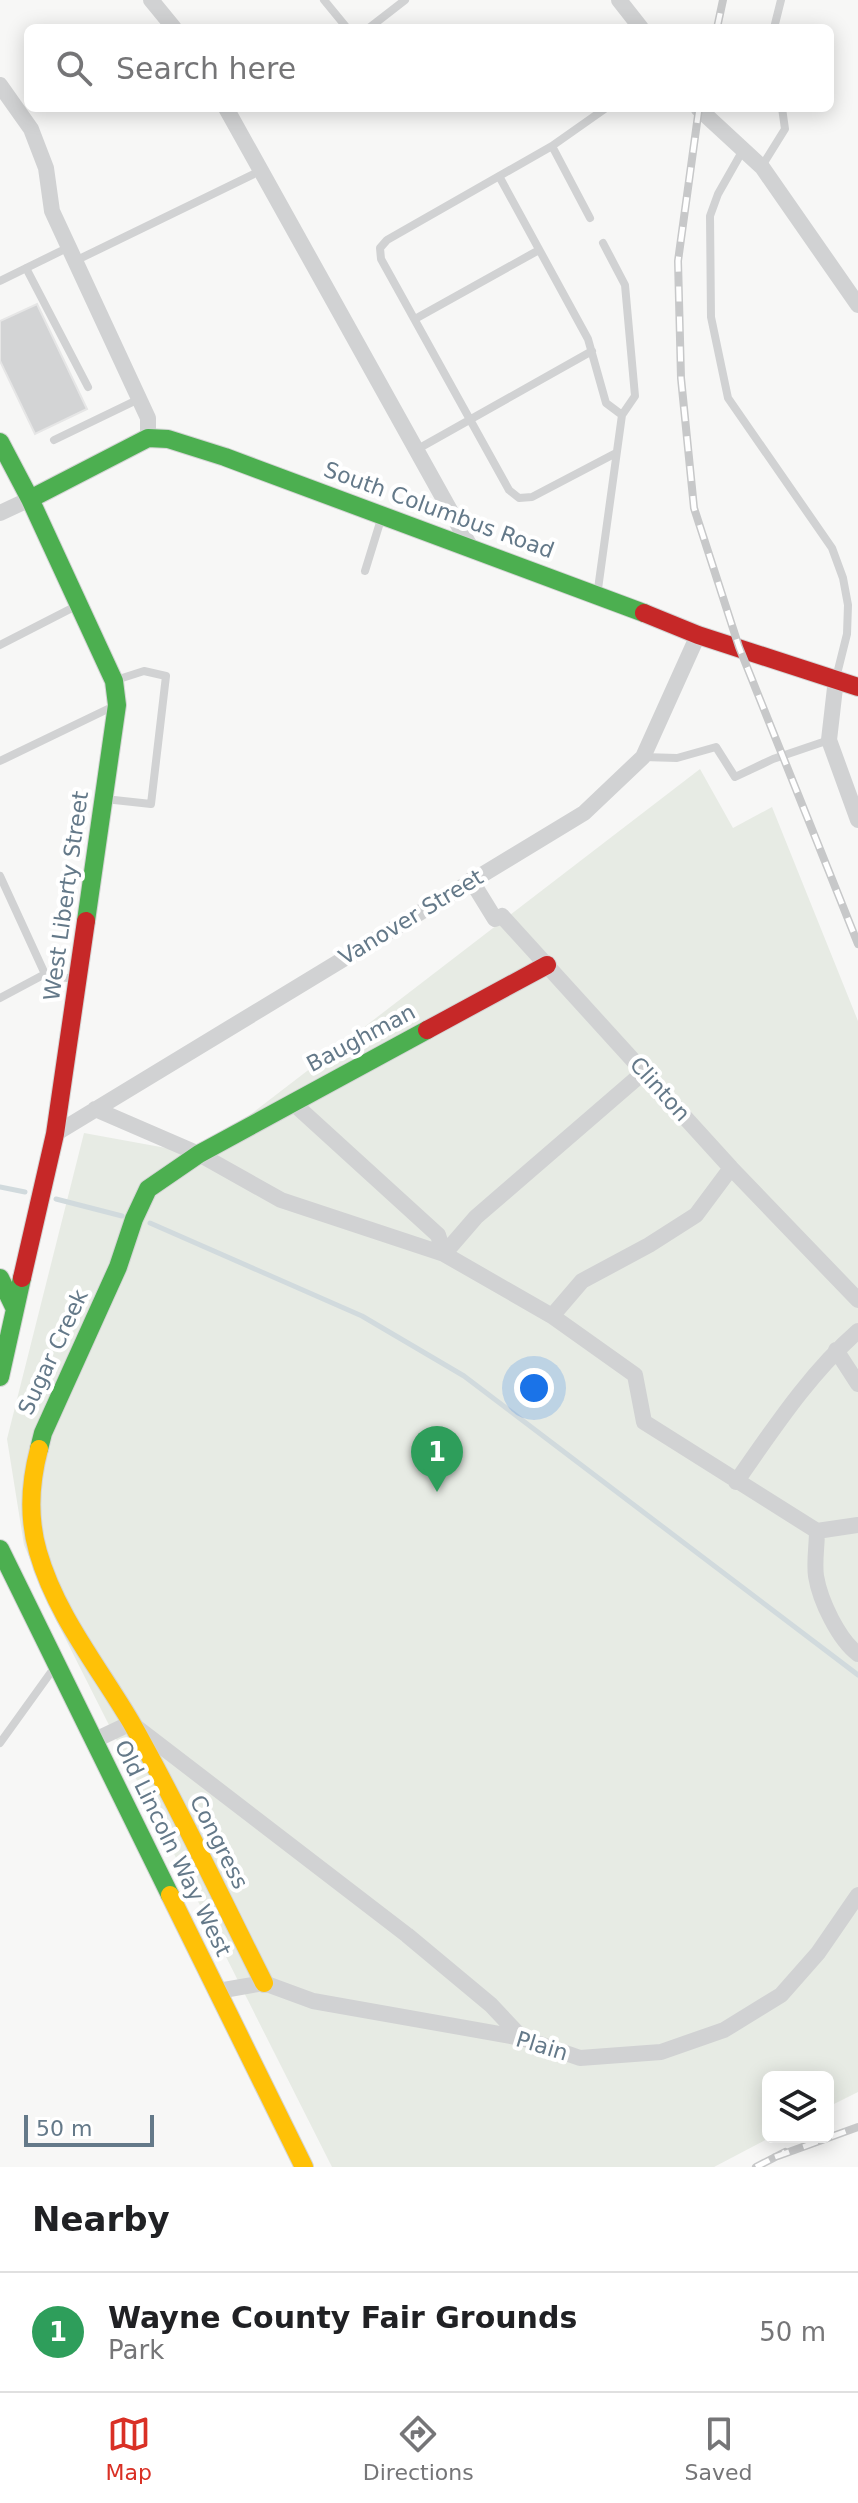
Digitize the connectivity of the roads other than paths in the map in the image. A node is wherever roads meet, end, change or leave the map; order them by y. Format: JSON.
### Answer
{"nodes":[{"id":1,"x":151,"y":0,"type":"edge"},
{"id":2,"x":324,"y":0,"type":"edge"},
{"id":3,"x":405,"y":0,"type":"edge"},
{"id":4,"x":619,"y":0,"type":"edge"},
{"id":5,"x":781,"y":0,"type":"edge"},
{"id":6,"x":171,"y":24,"type":"edge"},
{"id":7,"x":344,"y":24,"type":"edge"},
{"id":8,"x":374,"y":24,"type":"edge"},
{"id":9,"x":638,"y":24,"type":"edge"},
{"id":10,"x":775,"y":24,"type":"edge"},
{"id":11,"x":0,"y":85,"type":"edge"},
{"id":12,"x":228,"y":112,"type":"edge"},
{"id":13,"x":600,"y":112,"type":"edge"},
{"id":14,"x":702,"y":112,"type":"edge"},
{"id":15,"x":783,"y":112,"type":"edge"},
{"id":16,"x":552,"y":146,"type":"junction"},
{"id":17,"x":743,"y":150,"type":"junction"},
{"id":18,"x":762,"y":167,"type":"junction"},
{"id":19,"x":261,"y":171,"type":"junction"},
{"id":20,"x":499,"y":176,"type":"junction"},
{"id":21,"x":590,"y":218,"type":"dead end"},
{"id":22,"x":603,"y":243,"type":"dead end"},
{"id":23,"x":539,"y":250,"type":"junction"},
{"id":24,"x":71,"y":255,"type":"junction"},
{"id":25,"x":26,"y":268,"type":"junction"},
{"id":26,"x":0,"y":281,"type":"edge"},
{"id":27,"x":858,"y":305,"type":"edge"},
{"id":28,"x":415,"y":319,"type":"junction"},
{"id":29,"x":592,"y":351,"type":"junction"},
{"id":30,"x":88,"y":387,"type":"dead end"},
{"id":31,"x":139,"y":399,"type":"junction"},
{"id":32,"x":622,"y":415,"type":"junction"},
{"id":33,"x":470,"y":419,"type":"junction"},
{"id":34,"x":148,"y":438,"type":"junction"},
{"id":35,"x":54,"y":440,"type":"dead end"},
{"id":36,"x":0,"y":442,"type":"edge"},
{"id":37,"x":416,"y":450,"type":"junction"},
{"id":38,"x":616,"y":453,"type":"junction"},
{"id":39,"x":30,"y":499,"type":"junction"},
{"id":40,"x":0,"y":513,"type":"edge"},
{"id":41,"x":383,"y":515,"type":"junction"},
{"id":42,"x":471,"y":548,"type":"junction"},
{"id":43,"x":365,"y":571,"type":"dead end"},
{"id":44,"x":598,"y":594,"type":"junction"},
{"id":45,"x":78,"y":604,"type":"junction"},
{"id":46,"x":698,"y":635,"type":"junction"},
{"id":47,"x":0,"y":645,"type":"edge"},
{"id":48,"x":836,"y":679,"type":"junction"},
{"id":49,"x":114,"y":681,"type":"junction"},
{"id":50,"x":858,"y":686,"type":"edge"},
{"id":51,"x":117,"y":705,"type":"junction"},
{"id":52,"x":829,"y":740,"type":"junction"},
{"id":53,"x":643,"y":757,"type":"junction"},
{"id":54,"x":0,"y":761,"type":"edge"},
{"id":55,"x":105,"y":799,"type":"junction"},
{"id":56,"x":858,"y":820,"type":"edge"},
{"id":57,"x":0,"y":876,"type":"edge"},
{"id":58,"x":471,"y":880,"type":"junction"},
{"id":59,"x":547,"y":965,"type":"junction"},
{"id":60,"x":45,"y":974,"type":"junction"},
{"id":61,"x":78,"y":980,"type":"junction"},
{"id":62,"x":0,"y":998,"type":"edge"},
{"id":63,"x":645,"y":1071,"type":"junction"},
{"id":64,"x":292,"y":1102,"type":"junction"},
{"id":65,"x":95,"y":1109,"type":"junction"},
{"id":66,"x":55,"y":1134,"type":"junction"},
{"id":67,"x":199,"y":1154,"type":"junction"},
{"id":68,"x":731,"y":1168,"type":"junction"},
{"id":69,"x":444,"y":1254,"type":"junction"},
{"id":70,"x":0,"y":1278,"type":"edge"},
{"id":71,"x":858,"y":1300,"type":"edge"},
{"id":72,"x":15,"y":1309,"type":"junction"},
{"id":73,"x":552,"y":1316,"type":"junction"},
{"id":74,"x":858,"y":1331,"type":"edge"},
{"id":75,"x":836,"y":1350,"type":"junction"},
{"id":76,"x":0,"y":1377,"type":"edge"},
{"id":77,"x":858,"y":1384,"type":"edge"},
{"id":78,"x":736,"y":1482,"type":"junction"},
{"id":79,"x":858,"y":1525,"type":"edge"},
{"id":80,"x":817,"y":1531,"type":"junction"},
{"id":81,"x":0,"y":1549,"type":"edge"},
{"id":82,"x":858,"y":1654,"type":"edge"},
{"id":83,"x":57,"y":1664,"type":"junction"},
{"id":84,"x":131,"y":1723,"type":"junction"},
{"id":85,"x":93,"y":1741,"type":"junction"},
{"id":86,"x":0,"y":1743,"type":"edge"},
{"id":87,"x":858,"y":1895,"type":"edge"},
{"id":88,"x":264,"y":1983,"type":"junction"},
{"id":89,"x":218,"y":1991,"type":"junction"},
{"id":90,"x":522,"y":2038,"type":"junction"},
{"id":91,"x":304,"y":2167,"type":"edge"}],
"edges":[{"from":1,"to":6,"type":"street"},
{"from":2,"to":7,"type":"lane"},
{"from":3,"to":8,"type":"lane"},
{"from":4,"to":9,"type":"street"},
{"from":5,"to":10,"type":"lane"},
{"from":11,"to":24,"type":"street"},
{"from":12,"to":19,"type":"street"},
{"from":13,"to":16,"type":"lane"},
{"from":14,"to":17,"type":"street"},
{"from":15,"to":18,"type":"lane"},
{"from":16,"to":20,"type":"lane"},
{"from":16,"to":21,"type":"lane"},
{"from":17,"to":18,"type":"street"},
{"from":17,"to":48,"type":"lane"},
{"from":18,"to":27,"type":"street"},
{"from":19,"to":24,"type":"lane"},
{"from":19,"to":37,"type":"street"},
{"from":20,"to":23,"type":"lane"},
{"from":20,"to":28,"type":"lane"},
{"from":22,"to":32,"type":"lane"},
{"from":23,"to":28,"type":"lane"},
{"from":23,"to":29,"type":"lane"},
{"from":24,"to":25,"type":"lane"},
{"from":24,"to":31,"type":"street"},
{"from":25,"to":26,"type":"lane"},
{"from":25,"to":30,"type":"lane"},
{"from":28,"to":33,"type":"lane"},
{"from":29,"to":32,"type":"lane"},
{"from":29,"to":33,"type":"lane"},
{"from":31,"to":34,"type":"street"},
{"from":31,"to":35,"type":"lane"},
{"from":32,"to":38,"type":"lane"},
{"from":33,"to":37,"type":"lane"},
{"from":33,"to":38,"type":"lane"},
{"from":34,"to":39,"type":"main road"},
{"from":34,"to":41,"type":"main road","name":"South Columbus Road"},
{"from":36,"to":39,"type":"main road","name":"West Liberty Street"},
{"from":37,"to":42,"type":"street"},
{"from":38,"to":44,"type":"lane"},
{"from":39,"to":40,"type":"street"},
{"from":39,"to":45,"type":"main road","name":"West Liberty Street"},
{"from":41,"to":42,"type":"main road","name":"South Columbus Road"},
{"from":41,"to":43,"type":"lane"},
{"from":42,"to":44,"type":"main road","name":"South Columbus Road"},
{"from":44,"to":46,"type":"main road","name":"South Columbus Road"},
{"from":45,"to":47,"type":"lane"},
{"from":45,"to":49,"type":"main road","name":"West Liberty Street"},
{"from":46,"to":48,"type":"main road","name":"South Columbus Road"},
{"from":46,"to":53,"type":"street","name":"Vanover Street"},
{"from":48,"to":50,"type":"main road","name":"South Columbus Road"},
{"from":48,"to":52,"type":"street"},
{"from":49,"to":51,"type":"main road","name":"West Liberty Street"},
{"from":49,"to":55,"type":"lane"},
{"from":51,"to":54,"type":"lane"},
{"from":51,"to":55,"type":"main road","name":"West Liberty Street"},
{"from":52,"to":53,"type":"lane"},
{"from":52,"to":56,"type":"street"},
{"from":53,"to":58,"type":"street","name":"Vanover Street"},
{"from":55,"to":61,"type":"main road","name":"West Liberty Street"},
{"from":57,"to":60,"type":"lane"},
{"from":58,"to":59,"type":"street","name":"Clinton"},
{"from":58,"to":65,"type":"street","name":"Vanover Street"},
{"from":59,"to":63,"type":"street","name":"Clinton"},
{"from":59,"to":64,"type":"main road","name":"Baughman"},
{"from":60,"to":61,"type":"lane"},
{"from":60,"to":62,"type":"lane"},
{"from":61,"to":66,"type":"main road","name":"West Liberty Street"},
{"from":63,"to":68,"type":"street","name":"Clinton"},
{"from":63,"to":69,"type":"street"},
{"from":64,"to":67,"type":"main road","name":"Baughman"},
{"from":64,"to":69,"type":"street"},
{"from":65,"to":66,"type":"street","name":"Vanover Street"},
{"from":65,"to":67,"type":"street"},
{"from":66,"to":72,"type":"main road","name":"West Liberty Street"},
{"from":67,"to":69,"type":"street"},
{"from":67,"to":84,"type":"main road","name":"Sugar Creek"},
{"from":68,"to":71,"type":"street","name":"Clinton"},
{"from":68,"to":73,"type":"street"},
{"from":69,"to":73,"type":"street"},
{"from":70,"to":72,"type":"main road"},
{"from":72,"to":76,"type":"main road","name":"West Liberty Street"},
{"from":73,"to":78,"type":"street"},
{"from":74,"to":75,"type":"street"},
{"from":75,"to":77,"type":"street"},
{"from":75,"to":78,"type":"street"},
{"from":78,"to":80,"type":"street"},
{"from":79,"to":80,"type":"street"},
{"from":80,"to":82,"type":"street"},
{"from":81,"to":83,"type":"main road","name":"Old Lincoln Way West"},
{"from":83,"to":85,"type":"main road","name":"Old Lincoln Way West"},
{"from":83,"to":86,"type":"lane"},
{"from":84,"to":85,"type":"street"},
{"from":84,"to":88,"type":"main road","name":"Congress"},
{"from":84,"to":90,"type":"street"},
{"from":85,"to":89,"type":"main road","name":"Old Lincoln Way West"},
{"from":87,"to":90,"type":"street","name":"Plain"},
{"from":88,"to":89,"type":"street"},
{"from":88,"to":90,"type":"street","name":"Plain"},
{"from":89,"to":91,"type":"main road","name":"Old Lincoln Way West"}]}
